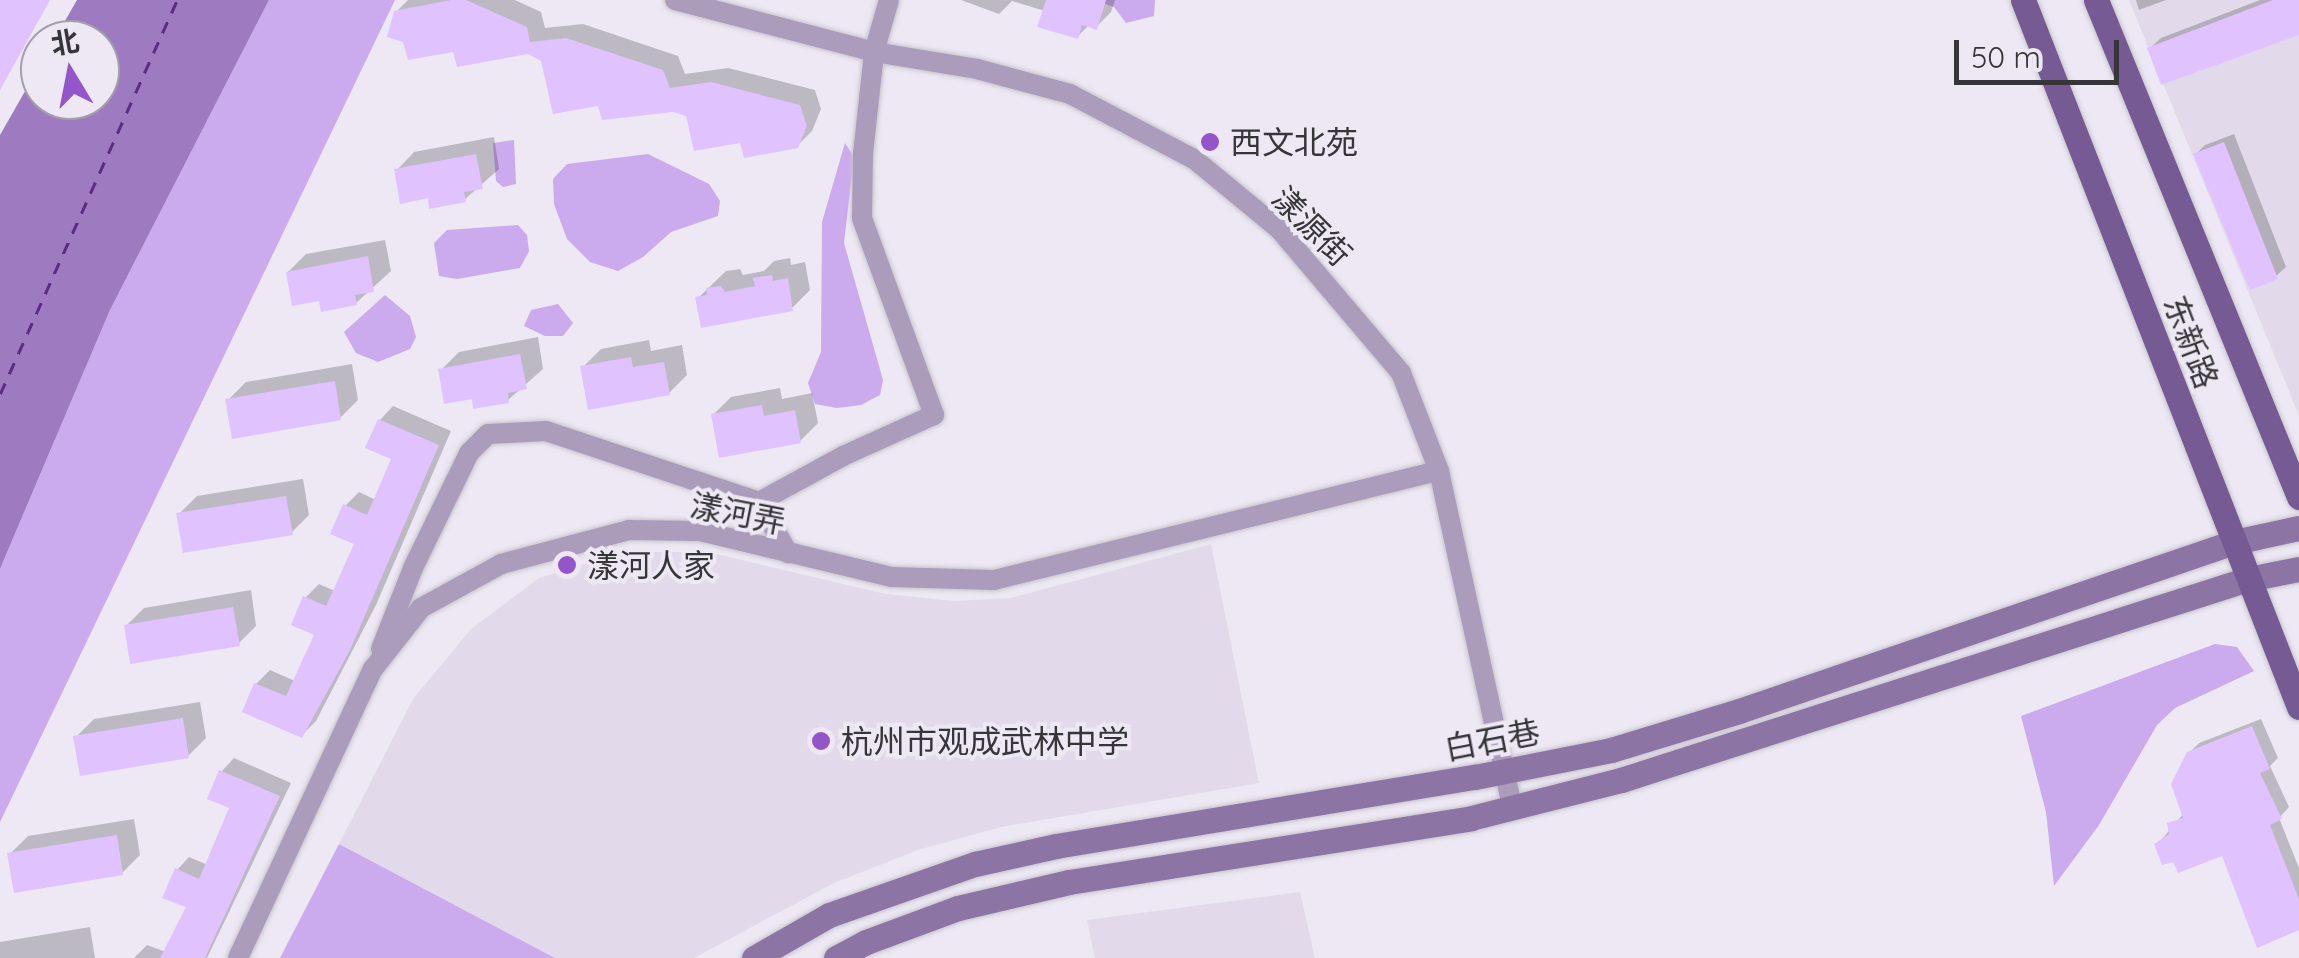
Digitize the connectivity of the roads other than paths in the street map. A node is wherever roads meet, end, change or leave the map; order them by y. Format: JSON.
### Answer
{"nodes":[{"id":1,"x":675,"y":0,"type":"edge"},
{"id":2,"x":889,"y":0,"type":"edge"},
{"id":3,"x":2023,"y":0,"type":"edge"},
{"id":4,"x":2096,"y":0,"type":"edge"},
{"id":5,"x":874,"y":52,"type":"junction"},
{"id":6,"x":1439,"y":471,"type":"junction"},
{"id":7,"x":2299,"y":497,"type":"edge"},
{"id":8,"x":758,"y":502,"type":"junction"},
{"id":9,"x":2299,"y":528,"type":"edge"},
{"id":10,"x":2234,"y":542,"type":"junction"},
{"id":11,"x":788,"y":553,"type":"junction"},
{"id":12,"x":2299,"y":568,"type":"edge"},
{"id":13,"x":2248,"y":578,"type":"junction"},
{"id":14,"x":373,"y":669,"type":"junction"},
{"id":15,"x":2299,"y":707,"type":"edge"},
{"id":16,"x":1505,"y":771,"type":"junction"},
{"id":17,"x":1513,"y":809,"type":"junction"},
{"id":18,"x":238,"y":958,"type":"edge"},
{"id":19,"x":754,"y":958,"type":"edge"},
{"id":20,"x":836,"y":958,"type":"edge"}],
"edges":[{"from":1,"to":5,"type":"street","name":"漾源街"},
{"from":2,"to":5,"type":"street"},
{"from":3,"to":10,"type":"main road","name":"东新路"},
{"from":4,"to":7,"type":"main road","name":"东新路"},
{"from":5,"to":6,"type":"street","name":"漾源街"},
{"from":5,"to":8,"type":"street"},
{"from":6,"to":11,"type":"street","name":"漾河弄"},
{"from":6,"to":16,"type":"street","name":"漾源街"},
{"from":8,"to":11,"type":"street"},
{"from":8,"to":14,"type":"street"},
{"from":9,"to":10,"type":"main road","name":"白石巷"},
{"from":10,"to":13,"type":"main road","name":"东新路"},
{"from":10,"to":16,"type":"main road","name":"白石巷"},
{"from":11,"to":14,"type":"street","name":"漾河弄"},
{"from":12,"to":13,"type":"main road"},
{"from":13,"to":15,"type":"main road","name":"东新路"},
{"from":13,"to":17,"type":"main road"},
{"from":14,"to":18,"type":"street","name":"漾河弄"},
{"from":16,"to":17,"type":"street","name":"漾源街"},
{"from":16,"to":19,"type":"main road","name":"白石巷"},
{"from":17,"to":20,"type":"main road"}]}
